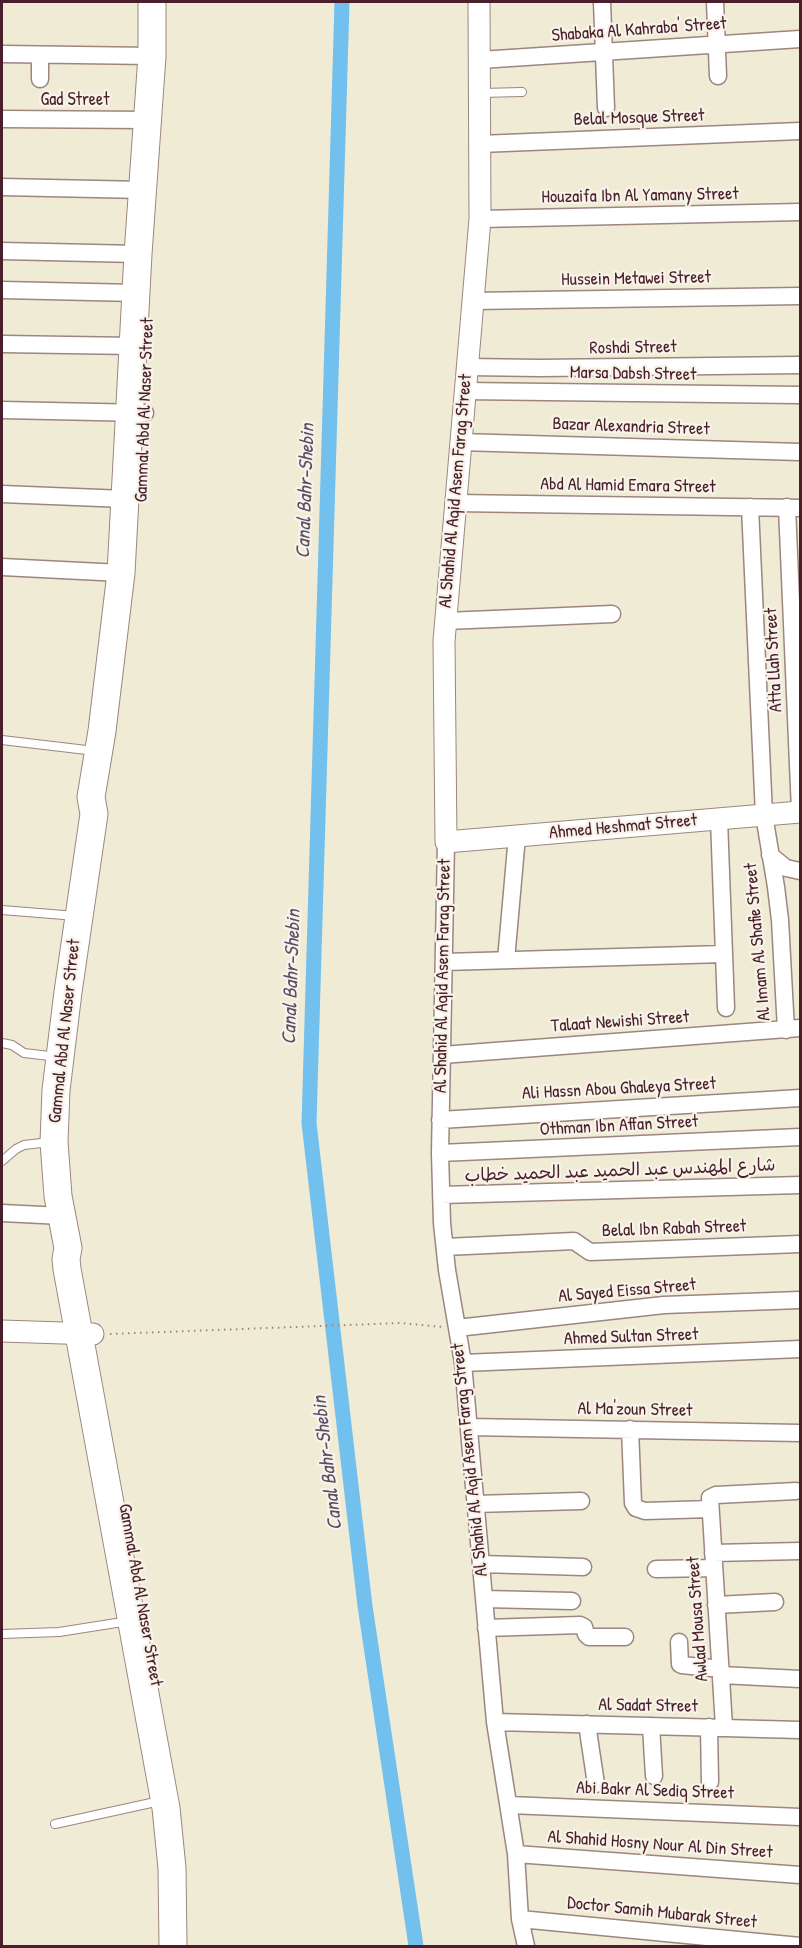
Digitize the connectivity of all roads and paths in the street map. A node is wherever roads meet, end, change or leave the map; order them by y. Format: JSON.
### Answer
{"nodes":[{"id":1,"x":152,"y":2,"type":"edge"},
{"id":2,"x":166,"y":2,"type":"edge"},
{"id":3,"x":479,"y":2,"type":"edge"},
{"id":4,"x":602,"y":2,"type":"edge"},
{"id":5,"x":715,"y":2,"type":"edge"},
{"id":6,"x":801,"y":39,"type":"edge"},
{"id":7,"x":717,"y":45,"type":"junction"},
{"id":8,"x":604,"y":52,"type":"junction"},
{"id":9,"x":2,"y":54,"type":"edge"},
{"id":10,"x":40,"y":54,"type":"junction"},
{"id":11,"x":152,"y":56,"type":"junction"},
{"id":12,"x":480,"y":60,"type":"junction"},
{"id":13,"x":718,"y":76,"type":"dead end"},
{"id":14,"x":40,"y":79,"type":"dead end"},
{"id":15,"x":522,"y":92,"type":"dead end"},
{"id":16,"x":480,"y":93,"type":"junction"},
{"id":17,"x":606,"y":108,"type":"dead end"},
{"id":18,"x":2,"y":119,"type":"edge"},
{"id":19,"x":148,"y":120,"type":"junction"},
{"id":20,"x":801,"y":131,"type":"edge"},
{"id":21,"x":480,"y":144,"type":"junction"},
{"id":22,"x":2,"y":188,"type":"edge"},
{"id":23,"x":143,"y":190,"type":"junction"},
{"id":24,"x":801,"y":212,"type":"edge"},
{"id":25,"x":480,"y":219,"type":"junction"},
{"id":26,"x":2,"y":251,"type":"edge"},
{"id":27,"x":138,"y":254,"type":"junction"},
{"id":28,"x":2,"y":290,"type":"edge"},
{"id":29,"x":136,"y":293,"type":"junction"},
{"id":30,"x":801,"y":296,"type":"edge"},
{"id":31,"x":472,"y":301,"type":"junction"},
{"id":32,"x":2,"y":345,"type":"edge"},
{"id":33,"x":134,"y":346,"type":"junction"},
{"id":34,"x":801,"y":365,"type":"edge"},
{"id":35,"x":466,"y":367,"type":"junction"},
{"id":36,"x":464,"y":391,"type":"junction"},
{"id":37,"x":801,"y":395,"type":"edge"},
{"id":38,"x":2,"y":410,"type":"edge"},
{"id":39,"x":138,"y":412,"type":"junction"},
{"id":40,"x":460,"y":442,"type":"junction"},
{"id":41,"x":801,"y":452,"type":"edge"},
{"id":42,"x":2,"y":494,"type":"edge"},
{"id":43,"x":126,"y":499,"type":"junction"},
{"id":44,"x":455,"y":503,"type":"junction"},
{"id":45,"x":750,"y":507,"type":"junction"},
{"id":46,"x":794,"y":507,"type":"edge"},
{"id":47,"x":2,"y":567,"type":"edge"},
{"id":48,"x":121,"y":573,"type":"junction"},
{"id":49,"x":612,"y":615,"type":"dead end"},
{"id":50,"x":446,"y":621,"type":"junction"},
{"id":51,"x":2,"y":740,"type":"edge"},
{"id":52,"x":98,"y":751,"type":"junction"},
{"id":53,"x":801,"y":811,"type":"edge"},
{"id":54,"x":94,"y":814,"type":"junction"},
{"id":55,"x":764,"y":815,"type":"junction"},
{"id":56,"x":719,"y":819,"type":"junction"},
{"id":57,"x":517,"y":836,"type":"junction"},
{"id":58,"x":446,"y":842,"type":"junction"},
{"id":59,"x":770,"y":855,"type":"junction"},
{"id":60,"x":801,"y":871,"type":"edge"},
{"id":61,"x":2,"y":910,"type":"edge"},
{"id":62,"x":78,"y":916,"type":"junction"},
{"id":63,"x":724,"y":954,"type":"junction"},
{"id":64,"x":506,"y":960,"type":"junction"},
{"id":65,"x":444,"y":962,"type":"junction"},
{"id":66,"x":726,"y":1008,"type":"dead end"},
{"id":67,"x":793,"y":1029,"type":"edge"},
{"id":68,"x":2,"y":1043,"type":"edge"},
{"id":69,"x":442,"y":1055,"type":"junction"},
{"id":70,"x":61,"y":1057,"type":"junction"},
{"id":71,"x":801,"y":1098,"type":"edge"},
{"id":72,"x":440,"y":1119,"type":"junction"},
{"id":73,"x":801,"y":1137,"type":"edge"},
{"id":74,"x":54,"y":1142,"type":"junction"},
{"id":75,"x":440,"y":1153,"type":"junction"},
{"id":76,"x":2,"y":1161,"type":"edge"},
{"id":77,"x":801,"y":1185,"type":"edge"},
{"id":78,"x":441,"y":1196,"type":"junction"},
{"id":79,"x":2,"y":1213,"type":"edge"},
{"id":80,"x":62,"y":1216,"type":"junction"},
{"id":81,"x":801,"y":1244,"type":"edge"},
{"id":82,"x":445,"y":1247,"type":"junction"},
{"id":83,"x":801,"y":1300,"type":"edge"},
{"id":84,"x":457,"y":1328,"type":"junction"},
{"id":85,"x":2,"y":1331,"type":"edge"},
{"id":86,"x":87,"y":1334,"type":"junction"},
{"id":87,"x":801,"y":1349,"type":"edge"},
{"id":88,"x":463,"y":1364,"type":"junction"},
{"id":89,"x":468,"y":1427,"type":"junction"},
{"id":90,"x":630,"y":1429,"type":"junction"},
{"id":91,"x":801,"y":1433,"type":"edge"},
{"id":92,"x":796,"y":1491,"type":"dead end"},
{"id":93,"x":581,"y":1501,"type":"dead end"},
{"id":94,"x":475,"y":1504,"type":"junction"},
{"id":95,"x":710,"y":1509,"type":"junction"},
{"id":96,"x":801,"y":1551,"type":"edge"},
{"id":97,"x":713,"y":1561,"type":"junction"},
{"id":98,"x":481,"y":1564,"type":"junction"},
{"id":99,"x":583,"y":1567,"type":"dead end"},
{"id":100,"x":656,"y":1569,"type":"dead end"},
{"id":101,"x":484,"y":1599,"type":"junction"},
{"id":102,"x":572,"y":1601,"type":"dead end"},
{"id":103,"x":775,"y":1602,"type":"dead end"},
{"id":104,"x":716,"y":1605,"type":"junction"},
{"id":105,"x":131,"y":1621,"type":"junction"},
{"id":106,"x":486,"y":1628,"type":"junction"},
{"id":107,"x":2,"y":1634,"type":"edge"},
{"id":108,"x":625,"y":1636,"type":"dead end"},
{"id":109,"x":679,"y":1642,"type":"dead end"},
{"id":110,"x":721,"y":1672,"type":"junction"},
{"id":111,"x":801,"y":1679,"type":"edge"},
{"id":112,"x":495,"y":1722,"type":"junction"},
{"id":113,"x":587,"y":1724,"type":"junction"},
{"id":114,"x":651,"y":1725,"type":"junction"},
{"id":115,"x":717,"y":1727,"type":"junction"},
{"id":116,"x":801,"y":1730,"type":"edge"},
{"id":117,"x":654,"y":1776,"type":"dead end"},
{"id":118,"x":710,"y":1782,"type":"dead end"},
{"id":119,"x":596,"y":1784,"type":"dead end"},
{"id":120,"x":164,"y":1800,"type":"junction"},
{"id":121,"x":509,"y":1805,"type":"junction"},
{"id":122,"x":801,"y":1817,"type":"edge"},
{"id":123,"x":55,"y":1824,"type":"dead end"},
{"id":124,"x":516,"y":1854,"type":"junction"},
{"id":125,"x":801,"y":1875,"type":"edge"},
{"id":126,"x":520,"y":1919,"type":"junction"},
{"id":127,"x":801,"y":1946,"type":"edge"},
{"id":128,"x":173,"y":1947,"type":"edge"},
{"id":129,"x":187,"y":1947,"type":"edge"},
{"id":130,"x":526,"y":1947,"type":"edge"}],
"edges":[{"from":1,"to":11,"type":"main road","name":"Gammal Abd Al Naser Street"},
{"from":2,"to":39,"type":"main road","name":"Gammal Abd Al Naser Street"},
{"from":3,"to":12,"type":"street","name":"Al Shahid Al Aqid Asem Farag Street"},
{"from":4,"to":8,"type":"street"},
{"from":5,"to":7,"type":"street"},
{"from":6,"to":7,"type":"street","name":"Shabaka Al Kahraba' Street"},
{"from":7,"to":8,"type":"street","name":"Shabaka Al Kahraba' Street"},
{"from":7,"to":13,"type":"street"},
{"from":8,"to":12,"type":"street","name":"Shabaka Al Kahraba' Street"},
{"from":8,"to":17,"type":"street"},
{"from":9,"to":10,"type":"street"},
{"from":10,"to":11,"type":"street"},
{"from":10,"to":14,"type":"street"},
{"from":11,"to":19,"type":"main road","name":"Gammal Abd Al Naser Street"},
{"from":12,"to":16,"type":"street","name":"Al Shahid Al Aqid Asem Farag Street"},
{"from":15,"to":16,"type":"lane"},
{"from":16,"to":21,"type":"street","name":"Al Shahid Al Aqid Asem Farag Street"},
{"from":18,"to":19,"type":"street","name":"Gad Street"},
{"from":19,"to":23,"type":"main road","name":"Gammal Abd Al Naser Street"},
{"from":20,"to":21,"type":"street","name":"Belal Mosque Street"},
{"from":21,"to":25,"type":"street","name":"Al Shahid Al Aqid Asem Farag Street"},
{"from":22,"to":23,"type":"street"},
{"from":23,"to":27,"type":"main road","name":"Gammal Abd Al Naser Street"},
{"from":24,"to":25,"type":"street","name":"Houzaifa Ibn Al Yamany Street"},
{"from":25,"to":31,"type":"street","name":"Al Shahid Al Aqid Asem Farag Street"},
{"from":26,"to":27,"type":"street"},
{"from":27,"to":29,"type":"main road","name":"Gammal Abd Al Naser Street"},
{"from":28,"to":29,"type":"street"},
{"from":29,"to":33,"type":"main road","name":"Gammal Abd Al Naser Street"},
{"from":30,"to":31,"type":"street","name":"Hussein Metawei Street"},
{"from":31,"to":35,"type":"street","name":"Al Shahid Al Aqid Asem Farag Street"},
{"from":32,"to":33,"type":"street"},
{"from":33,"to":39,"type":"main road","name":"Gammal Abd Al Naser Street"},
{"from":34,"to":35,"type":"street","name":"Roshdi Street"},
{"from":35,"to":36,"type":"street","name":"Al Shahid Al Aqid Asem Farag Street"},
{"from":36,"to":37,"type":"street","name":"Marsa Dabsh Street"},
{"from":36,"to":40,"type":"street","name":"Al Shahid Al Aqid Asem Farag Street"},
{"from":38,"to":39,"type":"street"},
{"from":39,"to":43,"type":"main road","name":"Gammal Abd Al Naser Street"},
{"from":39,"to":54,"type":"main road","name":"Gammal Abd Al Naser Street"},
{"from":40,"to":41,"type":"street","name":"Bazar Alexandria Street"},
{"from":40,"to":44,"type":"street","name":"Al Shahid Al Aqid Asem Farag Street"},
{"from":42,"to":43,"type":"street"},
{"from":43,"to":48,"type":"main road","name":"Gammal Abd Al Naser Street"},
{"from":44,"to":45,"type":"street","name":"Abd Al Hamid Emara Street"},
{"from":44,"to":50,"type":"street","name":"Al Shahid Al Aqid Asem Farag Street"},
{"from":45,"to":46,"type":"street","name":"Abd Al Hamid Emara Street"},
{"from":45,"to":55,"type":"street","name":"Al Imam Al Shafie Street"},
{"from":46,"to":53,"type":"street","name":"Atta Llah Street"},
{"from":47,"to":48,"type":"street"},
{"from":48,"to":52,"type":"main road","name":"Gammal Abd Al Naser Street"},
{"from":49,"to":50,"type":"street"},
{"from":50,"to":58,"type":"street","name":"Al Shahid Al Aqid Asem Farag Street"},
{"from":51,"to":52,"type":"lane"},
{"from":52,"to":54,"type":"main road","name":"Gammal Abd Al Naser Street"},
{"from":53,"to":55,"type":"street","name":"Ahmed Heshmat Street"},
{"from":54,"to":62,"type":"main road","name":"Gammal Abd Al Naser Street"},
{"from":55,"to":56,"type":"street","name":"Ahmed Heshmat Street"},
{"from":55,"to":59,"type":"street","name":"Al Imam Al Shafie Street"},
{"from":56,"to":57,"type":"street","name":"Ahmed Heshmat Street"},
{"from":56,"to":63,"type":"street"},
{"from":57,"to":58,"type":"street","name":"Ahmed Heshmat Street"},
{"from":57,"to":64,"type":"street"},
{"from":58,"to":65,"type":"street","name":"Al Shahid Al Aqid Asem Farag Street"},
{"from":59,"to":60,"type":"street"},
{"from":59,"to":67,"type":"street","name":"Al Imam Al Shafie Street"},
{"from":61,"to":62,"type":"lane"},
{"from":62,"to":70,"type":"main road","name":"Gammal Abd Al Naser Street"},
{"from":63,"to":64,"type":"street"},
{"from":63,"to":66,"type":"street"},
{"from":64,"to":65,"type":"street"},
{"from":65,"to":69,"type":"street","name":"Al Shahid Al Aqid Asem Farag Street"},
{"from":67,"to":69,"type":"street","name":"Talaat Newishi Street"},
{"from":68,"to":70,"type":"lane"},
{"from":69,"to":72,"type":"street","name":"Al Shahid Al Aqid Asem Farag Street"},
{"from":70,"to":74,"type":"main road","name":"Gammal Abd Al Naser Street"},
{"from":71,"to":72,"type":"street","name":"Ali Hassn Abou Ghaleya Street"},
{"from":72,"to":75,"type":"street","name":"Al Shahid Al Aqid Asem Farag Street"},
{"from":73,"to":75,"type":"street","name":"Othman Ibn Affan Street"},
{"from":74,"to":76,"type":"lane"},
{"from":74,"to":80,"type":"main road","name":"Gammal Abd Al Naser Street"},
{"from":75,"to":78,"type":"street","name":"Al Shahid Al Aqid Asem Farag Street"},
{"from":77,"to":78,"type":"street","name":"شارع المهندس عبد الحميد عبد الحميد خطاب"},
{"from":78,"to":82,"type":"street","name":"Al Shahid Al Aqid Asem Farag Street"},
{"from":79,"to":80,"type":"street"},
{"from":80,"to":86,"type":"main road","name":"Gammal Abd Al Naser Street"},
{"from":81,"to":82,"type":"street","name":"Belal Ibn Rabah Street"},
{"from":82,"to":84,"type":"street","name":"Al Shahid Al Aqid Asem Farag Street"},
{"from":83,"to":84,"type":"street","name":"Al Sayed Eissa Street"},
{"from":84,"to":86,"type":"path"},
{"from":84,"to":88,"type":"street","name":"Al Shahid Al Aqid Asem Farag Street"},
{"from":85,"to":86,"type":"street"},
{"from":86,"to":105,"type":"main road","name":"Gammal Abd Al Naser Street"},
{"from":86,"to":129,"type":"main road","name":"Gammal Abd Al Naser Street"},
{"from":87,"to":88,"type":"street","name":"Ahmed Sultan Street"},
{"from":88,"to":89,"type":"street","name":"Al Shahid Al Aqid Asem Farag Street"},
{"from":89,"to":90,"type":"street","name":"Al Ma'zoun Street"},
{"from":89,"to":94,"type":"street","name":"Al Shahid Al Aqid Asem Farag Street"},
{"from":90,"to":91,"type":"street","name":"Al Ma'zoun Street"},
{"from":90,"to":95,"type":"street"},
{"from":92,"to":95,"type":"street"},
{"from":93,"to":94,"type":"street"},
{"from":94,"to":98,"type":"street","name":"Al Shahid Al Aqid Asem Farag Street"},
{"from":95,"to":97,"type":"street","name":"Awlad Mousa Street"},
{"from":96,"to":97,"type":"street"},
{"from":97,"to":100,"type":"street"},
{"from":97,"to":104,"type":"street","name":"Awlad Mousa Street"},
{"from":98,"to":99,"type":"street"},
{"from":98,"to":101,"type":"street","name":"Al Shahid Al Aqid Asem Farag Street"},
{"from":101,"to":102,"type":"street"},
{"from":101,"to":106,"type":"street","name":"Al Shahid Al Aqid Asem Farag Street"},
{"from":103,"to":104,"type":"street"},
{"from":104,"to":110,"type":"street","name":"Awlad Mousa Street"},
{"from":105,"to":107,"type":"lane"},
{"from":105,"to":120,"type":"main road","name":"Gammal Abd Al Naser Street"},
{"from":106,"to":108,"type":"street"},
{"from":106,"to":112,"type":"street","name":"Al Shahid Al Aqid Asem Farag Street"},
{"from":109,"to":110,"type":"street"},
{"from":110,"to":111,"type":"street"},
{"from":110,"to":115,"type":"street","name":"Awlad Mousa Street"},
{"from":112,"to":113,"type":"street","name":"Al Sadat Street"},
{"from":112,"to":121,"type":"street","name":"Al Shahid Al Aqid Asem Farag Street"},
{"from":113,"to":114,"type":"street","name":"Al Sadat Street"},
{"from":113,"to":119,"type":"street"},
{"from":114,"to":115,"type":"street","name":"Al Sadat Street"},
{"from":114,"to":117,"type":"street"},
{"from":115,"to":116,"type":"street","name":"Al Sadat Street"},
{"from":115,"to":118,"type":"street","name":"Awlad Mousa Street"},
{"from":120,"to":123,"type":"lane"},
{"from":120,"to":128,"type":"main road","name":"Gammal Abd Al Naser Street"},
{"from":121,"to":122,"type":"street","name":"Abi Bakr Al Sediq Street"},
{"from":121,"to":124,"type":"street","name":"Al Shahid Al Aqid Asem Farag Street"},
{"from":124,"to":125,"type":"street","name":"Al Shahid Hosny Nour Al Din Street"},
{"from":124,"to":126,"type":"street","name":"Al Shahid Al Aqid Asem Farag Street"},
{"from":126,"to":127,"type":"street","name":"Doctor Samih Mubarak Street"},
{"from":126,"to":130,"type":"street","name":"Al Shahid Al Aqid Asem Farag Street"}]}
